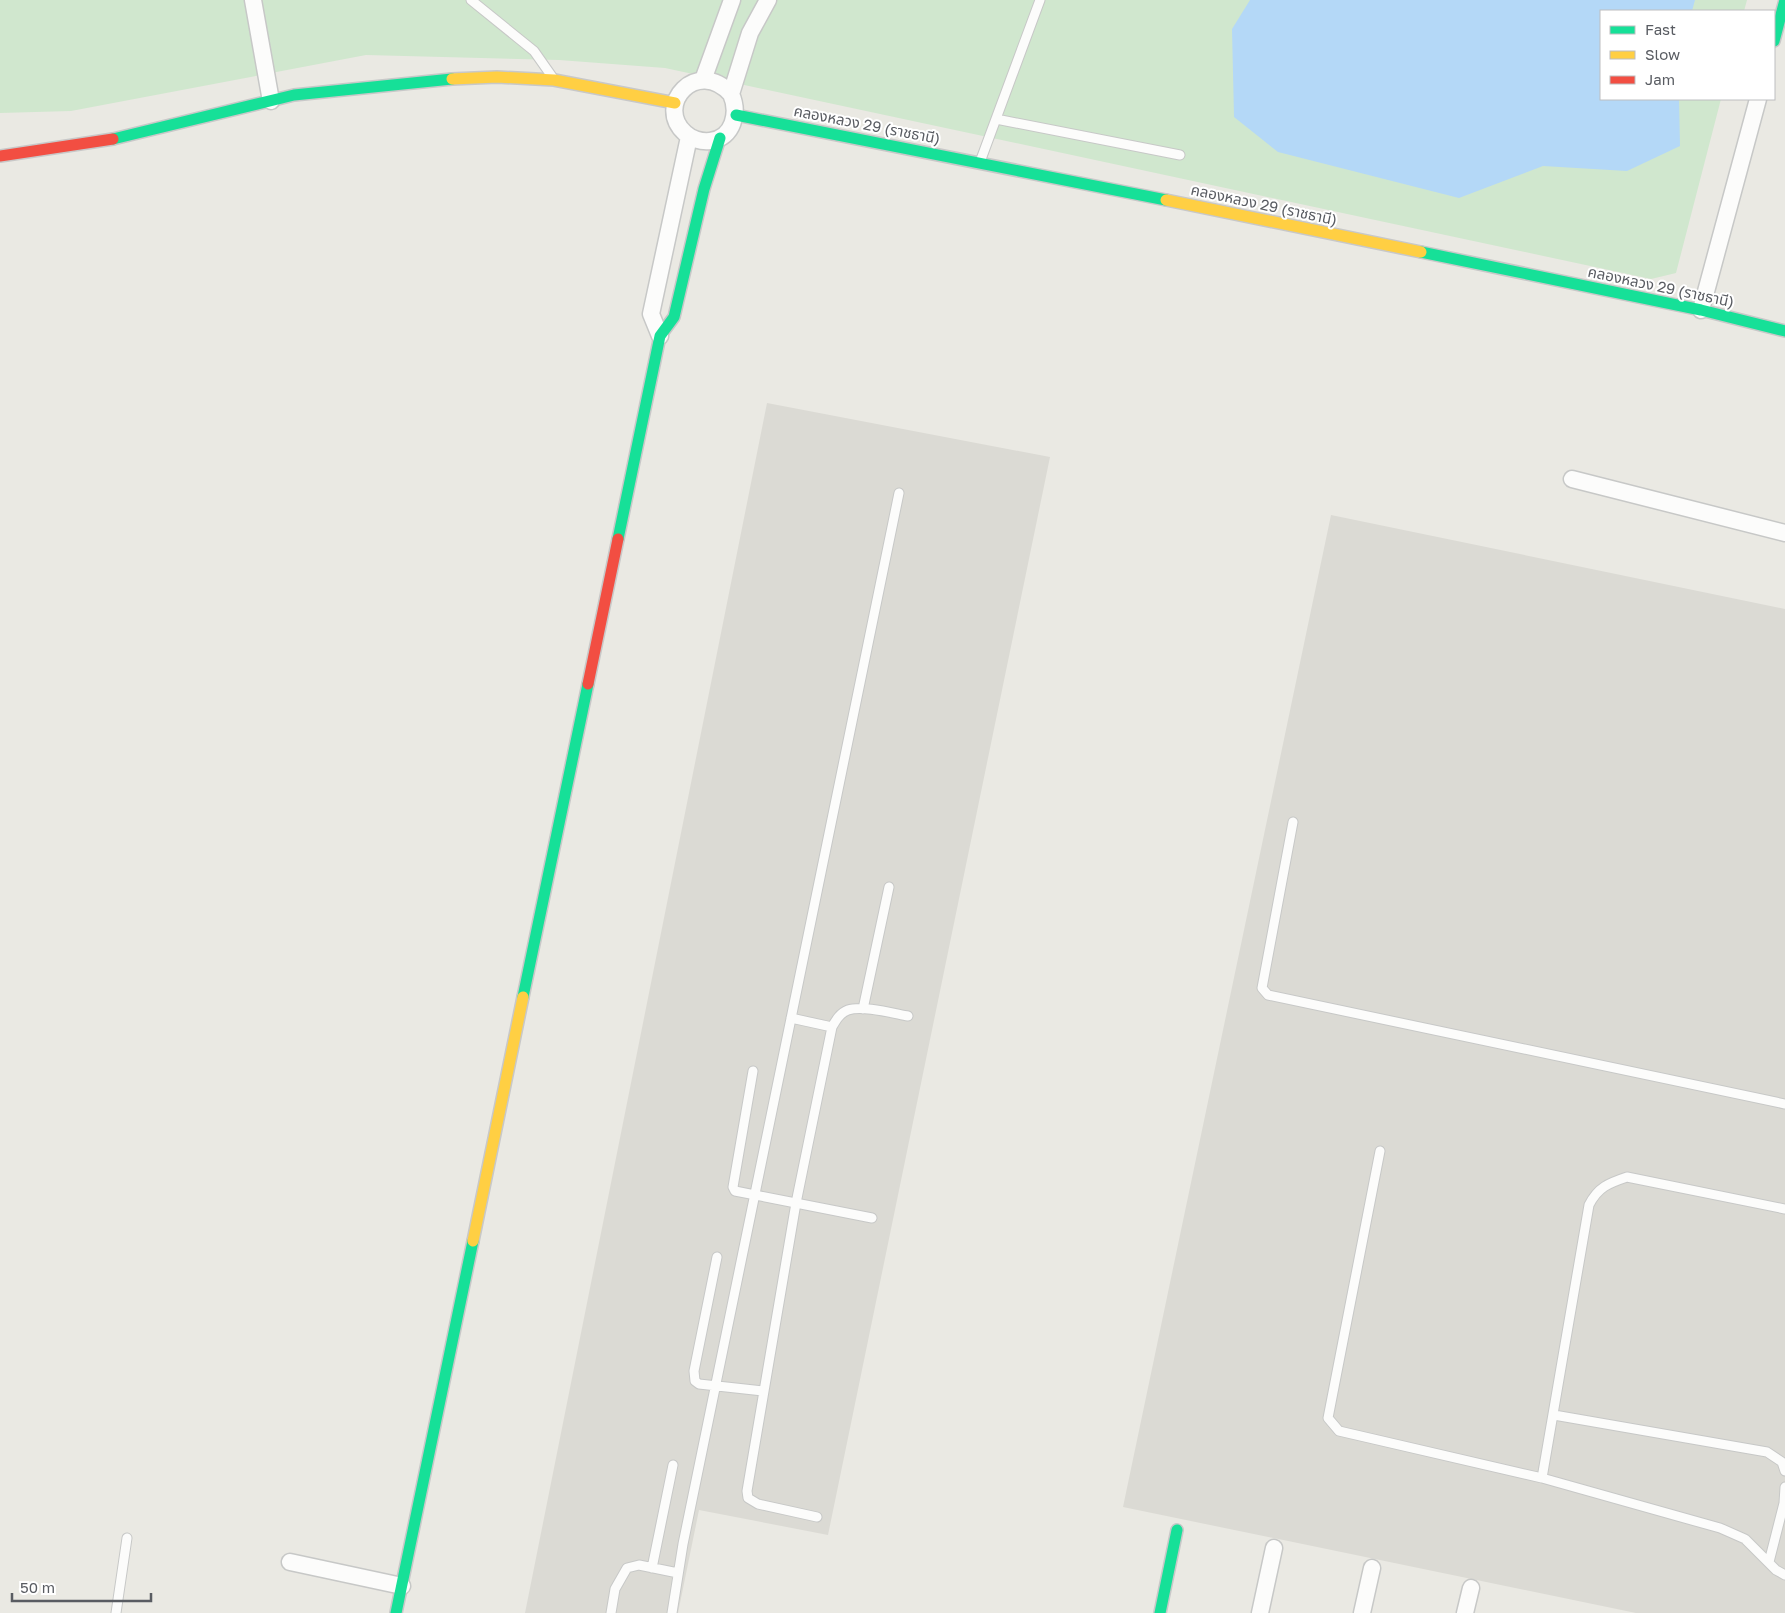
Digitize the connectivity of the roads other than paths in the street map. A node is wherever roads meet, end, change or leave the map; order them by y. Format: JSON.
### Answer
{"nodes":[{"id":1,"x":253,"y":0,"type":"edge"},
{"id":2,"x":471,"y":0,"type":"edge"},
{"id":3,"x":732,"y":0,"type":"edge"},
{"id":4,"x":768,"y":0,"type":"edge"},
{"id":5,"x":1040,"y":0,"type":"edge"},
{"id":6,"x":1785,"y":0,"type":"edge"},
{"id":7,"x":1775,"y":37,"type":"edge"},
{"id":8,"x":554,"y":80,"type":"junction"},
{"id":9,"x":703,"y":80,"type":"junction"},
{"id":10,"x":731,"y":94,"type":"junction"},
{"id":11,"x":1758,"y":100,"type":"edge"},
{"id":12,"x":271,"y":101,"type":"junction"},
{"id":13,"x":675,"y":103,"type":"junction"},
{"id":14,"x":736,"y":115,"type":"junction"},
{"id":15,"x":996,"y":119,"type":"junction"},
{"id":16,"x":689,"y":137,"type":"junction"},
{"id":17,"x":720,"y":138,"type":"junction"},
{"id":18,"x":0,"y":156,"type":"edge"},
{"id":19,"x":1180,"y":156,"type":"dead end"},
{"id":20,"x":980,"y":162,"type":"junction"},
{"id":21,"x":1701,"y":310,"type":"junction"},
{"id":22,"x":1785,"y":331,"type":"edge"},
{"id":23,"x":660,"y":336,"type":"junction"},
{"id":24,"x":1572,"y":480,"type":"dead end"},
{"id":25,"x":899,"y":493,"type":"dead end"},
{"id":26,"x":1785,"y":533,"type":"edge"},
{"id":27,"x":1293,"y":822,"type":"dead end"},
{"id":28,"x":888,"y":887,"type":"dead end"},
{"id":29,"x":863,"y":1009,"type":"junction"},
{"id":30,"x":908,"y":1016,"type":"dead end"},
{"id":31,"x":791,"y":1018,"type":"junction"},
{"id":32,"x":832,"y":1027,"type":"junction"},
{"id":33,"x":753,"y":1071,"type":"dead end"},
{"id":34,"x":1785,"y":1104,"type":"edge"},
{"id":35,"x":1380,"y":1151,"type":"dead end"},
{"id":36,"x":755,"y":1196,"type":"junction"},
{"id":37,"x":796,"y":1203,"type":"junction"},
{"id":38,"x":1785,"y":1209,"type":"edge"},
{"id":39,"x":872,"y":1218,"type":"dead end"},
{"id":40,"x":717,"y":1257,"type":"dead end"},
{"id":41,"x":716,"y":1386,"type":"junction"},
{"id":42,"x":763,"y":1391,"type":"junction"},
{"id":43,"x":1554,"y":1415,"type":"junction"},
{"id":44,"x":673,"y":1465,"type":"dead end"},
{"id":45,"x":1785,"y":1471,"type":"edge"},
{"id":46,"x":1542,"y":1478,"type":"junction"},
{"id":47,"x":1785,"y":1488,"type":"edge"},
{"id":48,"x":818,"y":1517,"type":"dead end"},
{"id":49,"x":1177,"y":1530,"type":"dead end"},
{"id":50,"x":127,"y":1538,"type":"dead end"},
{"id":51,"x":1274,"y":1548,"type":"dead end"},
{"id":52,"x":290,"y":1562,"type":"dead end"},
{"id":53,"x":1769,"y":1562,"type":"junction"},
{"id":54,"x":652,"y":1568,"type":"junction"},
{"id":55,"x":1372,"y":1568,"type":"dead end"},
{"id":56,"x":678,"y":1573,"type":"junction"},
{"id":57,"x":1785,"y":1575,"type":"edge"},
{"id":58,"x":402,"y":1586,"type":"junction"},
{"id":59,"x":1471,"y":1588,"type":"dead end"},
{"id":60,"x":116,"y":1613,"type":"edge"},
{"id":61,"x":396,"y":1613,"type":"edge"},
{"id":62,"x":611,"y":1613,"type":"edge"},
{"id":63,"x":672,"y":1613,"type":"edge"},
{"id":64,"x":1160,"y":1613,"type":"edge"},
{"id":65,"x":1260,"y":1613,"type":"edge"},
{"id":66,"x":1362,"y":1613,"type":"edge"},
{"id":67,"x":1465,"y":1613,"type":"edge"}],
"edges":[{"from":1,"to":12,"type":"street"},
{"from":2,"to":8,"type":"lane"},
{"from":3,"to":9,"type":"street"},
{"from":4,"to":10,"type":"street"},
{"from":5,"to":15,"type":"lane"},
{"from":6,"to":7,"type":"street"},
{"from":8,"to":12,"type":"street"},
{"from":8,"to":13,"type":"street"},
{"from":9,"to":10,"type":"street"},
{"from":9,"to":13,"type":"street"},
{"from":10,"to":14,"type":"street"},
{"from":11,"to":21,"type":"street"},
{"from":12,"to":18,"type":"street"},
{"from":13,"to":16,"type":"street"},
{"from":14,"to":17,"type":"street"},
{"from":14,"to":20,"type":"street","name":"คลองหลวง 29 (ราชธานี)"},
{"from":15,"to":19,"type":"lane"},
{"from":15,"to":20,"type":"lane"},
{"from":16,"to":17,"type":"street"},
{"from":16,"to":23,"type":"street"},
{"from":17,"to":23,"type":"street"},
{"from":20,"to":21,"type":"street","name":"คลองหลวง 29 (ราชธานี)"},
{"from":21,"to":22,"type":"street","name":"คลองหลวง 29 (ราชธานี)"},
{"from":23,"to":58,"type":"street"},
{"from":24,"to":26,"type":"street"},
{"from":25,"to":31,"type":"lane"},
{"from":27,"to":34,"type":"lane"},
{"from":28,"to":29,"type":"lane"},
{"from":29,"to":30,"type":"lane"},
{"from":29,"to":32,"type":"lane"},
{"from":31,"to":32,"type":"lane"},
{"from":31,"to":36,"type":"lane"},
{"from":32,"to":37,"type":"lane"},
{"from":33,"to":36,"type":"lane"},
{"from":35,"to":46,"type":"lane"},
{"from":36,"to":37,"type":"lane"},
{"from":36,"to":41,"type":"lane"},
{"from":37,"to":39,"type":"lane"},
{"from":37,"to":42,"type":"lane"},
{"from":38,"to":43,"type":"lane"},
{"from":40,"to":41,"type":"lane"},
{"from":41,"to":42,"type":"lane"},
{"from":41,"to":56,"type":"lane"},
{"from":42,"to":48,"type":"lane"},
{"from":43,"to":45,"type":"lane"},
{"from":43,"to":46,"type":"lane"},
{"from":44,"to":54,"type":"lane"},
{"from":46,"to":53,"type":"lane"},
{"from":47,"to":53,"type":"lane"},
{"from":49,"to":64,"type":"street"},
{"from":50,"to":60,"type":"lane"},
{"from":51,"to":65,"type":"street"},
{"from":52,"to":58,"type":"street"},
{"from":53,"to":57,"type":"lane"},
{"from":54,"to":56,"type":"lane"},
{"from":54,"to":62,"type":"lane"},
{"from":55,"to":66,"type":"street"},
{"from":56,"to":63,"type":"lane"},
{"from":58,"to":61,"type":"street"},
{"from":59,"to":67,"type":"street"}]}
